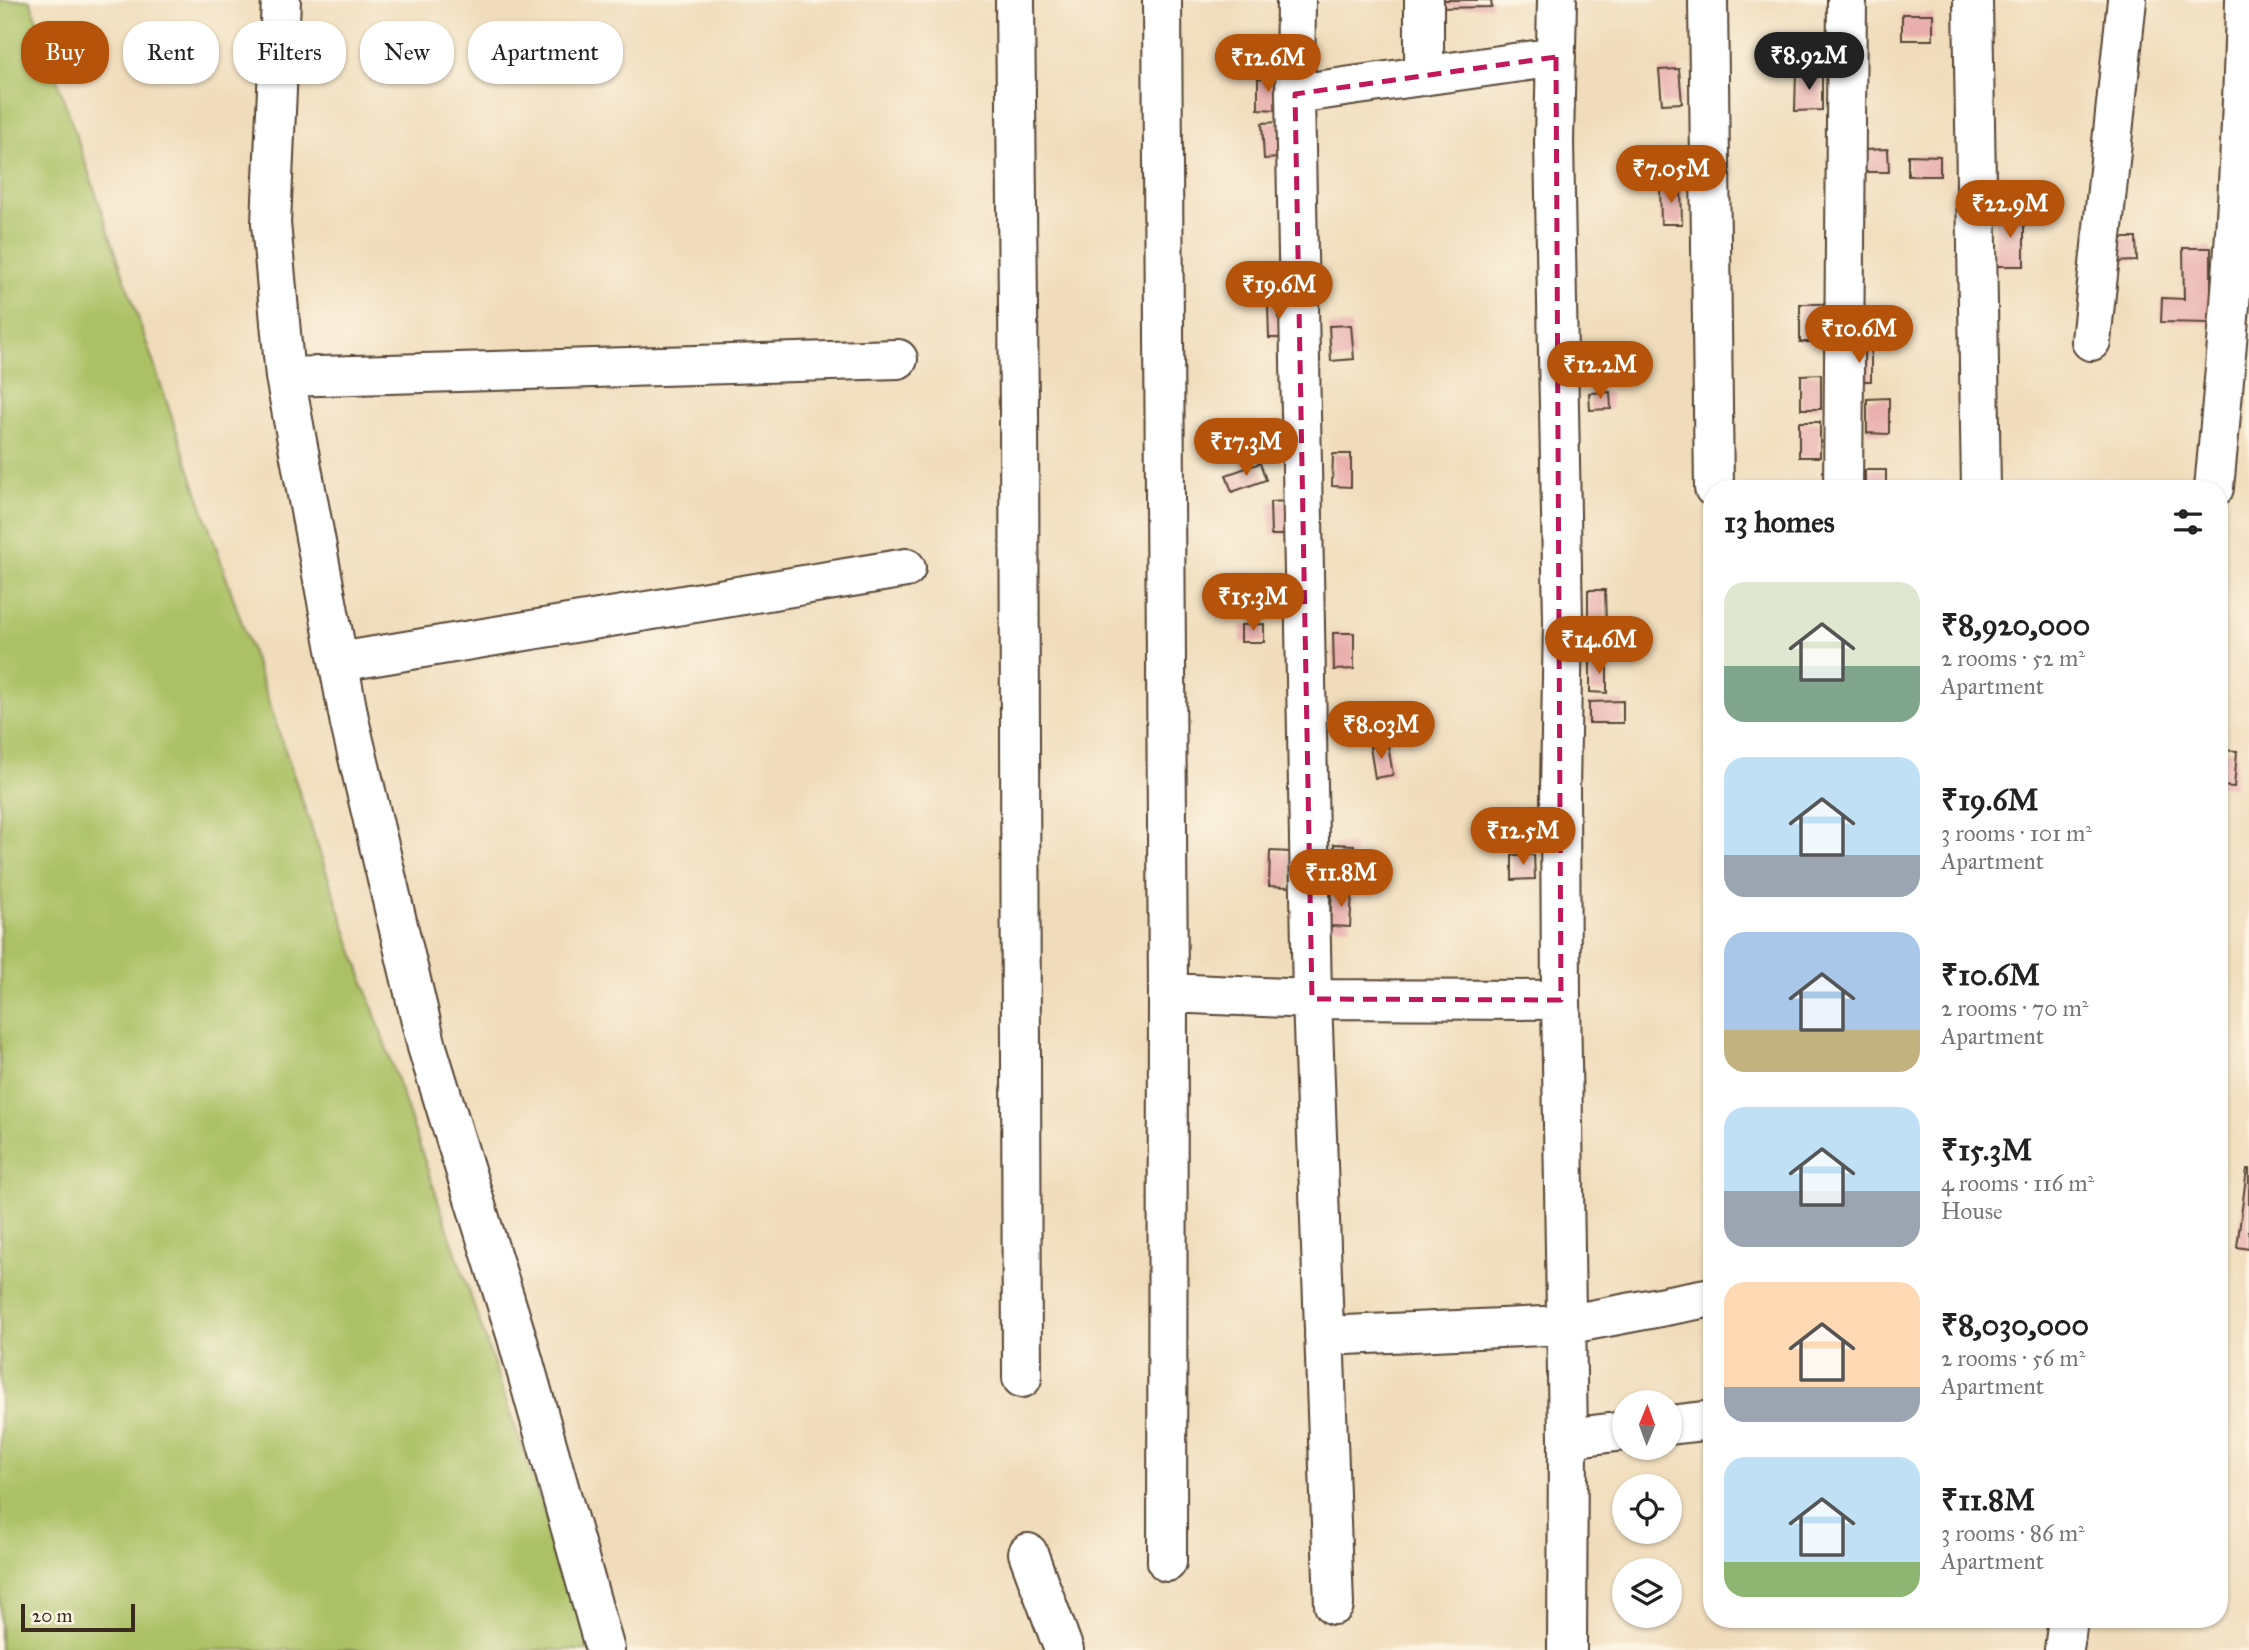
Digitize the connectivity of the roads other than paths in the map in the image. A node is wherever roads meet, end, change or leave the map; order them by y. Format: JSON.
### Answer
{"nodes":[{"id":1,"x":281,"y":0,"type":"edge"},
{"id":2,"x":1015,"y":0,"type":"edge"},
{"id":3,"x":1162,"y":0,"type":"edge"},
{"id":4,"x":1296,"y":0,"type":"edge"},
{"id":5,"x":1424,"y":0,"type":"edge"},
{"id":6,"x":1557,"y":0,"type":"edge"},
{"id":7,"x":1708,"y":0,"type":"edge"},
{"id":8,"x":1847,"y":0,"type":"edge"},
{"id":9,"x":1973,"y":0,"type":"edge"},
{"id":10,"x":2127,"y":0,"type":"edge"},
{"id":11,"x":2245,"y":0,"type":"edge"},
{"id":12,"x":2246,"y":43,"type":"edge"},
{"id":13,"x":1556,"y":57,"type":"junction"},
{"id":14,"x":1424,"y":76,"type":"junction"},
{"id":15,"x":1295,"y":94,"type":"junction"},
{"id":16,"x":2091,"y":341,"type":"dead end"},
{"id":17,"x":898,"y":359,"type":"dead end"},
{"id":18,"x":285,"y":377,"type":"junction"},
{"id":19,"x":1714,"y":480,"type":"edge"},
{"id":20,"x":1843,"y":480,"type":"edge"},
{"id":21,"x":1981,"y":480,"type":"edge"},
{"id":22,"x":2215,"y":480,"type":"edge"},
{"id":23,"x":906,"y":568,"type":"dead end"},
{"id":24,"x":339,"y":662,"type":"junction"},
{"id":25,"x":1168,"y":993,"type":"junction"},
{"id":26,"x":1312,"y":999,"type":"junction"},
{"id":27,"x":1561,"y":1000,"type":"junction"},
{"id":28,"x":1703,"y":1299,"type":"edge"},
{"id":29,"x":1565,"y":1325,"type":"junction"},
{"id":30,"x":1324,"y":1336,"type":"junction"},
{"id":31,"x":1022,"y":1378,"type":"dead end"},
{"id":32,"x":1703,"y":1421,"type":"edge"},
{"id":33,"x":1682,"y":1424,"type":"edge"},
{"id":34,"x":1612,"y":1432,"type":"edge"},
{"id":35,"x":1568,"y":1438,"type":"junction"},
{"id":36,"x":1028,"y":1553,"type":"dead end"},
{"id":37,"x":1167,"y":1562,"type":"dead end"},
{"id":38,"x":1334,"y":1605,"type":"dead end"},
{"id":39,"x":2067,"y":1628,"type":"edge"},
{"id":40,"x":605,"y":1650,"type":"edge"},
{"id":41,"x":1064,"y":1650,"type":"edge"},
{"id":42,"x":1567,"y":1650,"type":"edge"},
{"id":43,"x":2064,"y":1650,"type":"edge"}],
"edges":[{"from":1,"to":18,"type":"street"},
{"from":2,"to":31,"type":"street"},
{"from":3,"to":25,"type":"street"},
{"from":4,"to":15,"type":"street"},
{"from":5,"to":14,"type":"street"},
{"from":6,"to":13,"type":"street"},
{"from":7,"to":19,"type":"street"},
{"from":8,"to":20,"type":"street"},
{"from":9,"to":21,"type":"street"},
{"from":10,"to":16,"type":"street"},
{"from":11,"to":12,"type":"street"},
{"from":12,"to":22,"type":"street"},
{"from":13,"to":14,"type":"street"},
{"from":13,"to":27,"type":"street"},
{"from":14,"to":15,"type":"street"},
{"from":15,"to":26,"type":"street"},
{"from":17,"to":18,"type":"street"},
{"from":18,"to":24,"type":"street"},
{"from":23,"to":24,"type":"street"},
{"from":24,"to":40,"type":"street"},
{"from":25,"to":26,"type":"street"},
{"from":25,"to":37,"type":"street"},
{"from":26,"to":27,"type":"street"},
{"from":26,"to":30,"type":"street"},
{"from":27,"to":29,"type":"street"},
{"from":28,"to":29,"type":"street"},
{"from":29,"to":30,"type":"street"},
{"from":29,"to":35,"type":"street"},
{"from":30,"to":38,"type":"street"},
{"from":32,"to":33,"type":"street"},
{"from":34,"to":35,"type":"street"},
{"from":35,"to":42,"type":"street"},
{"from":36,"to":41,"type":"street"},
{"from":39,"to":43,"type":"street"}]}
